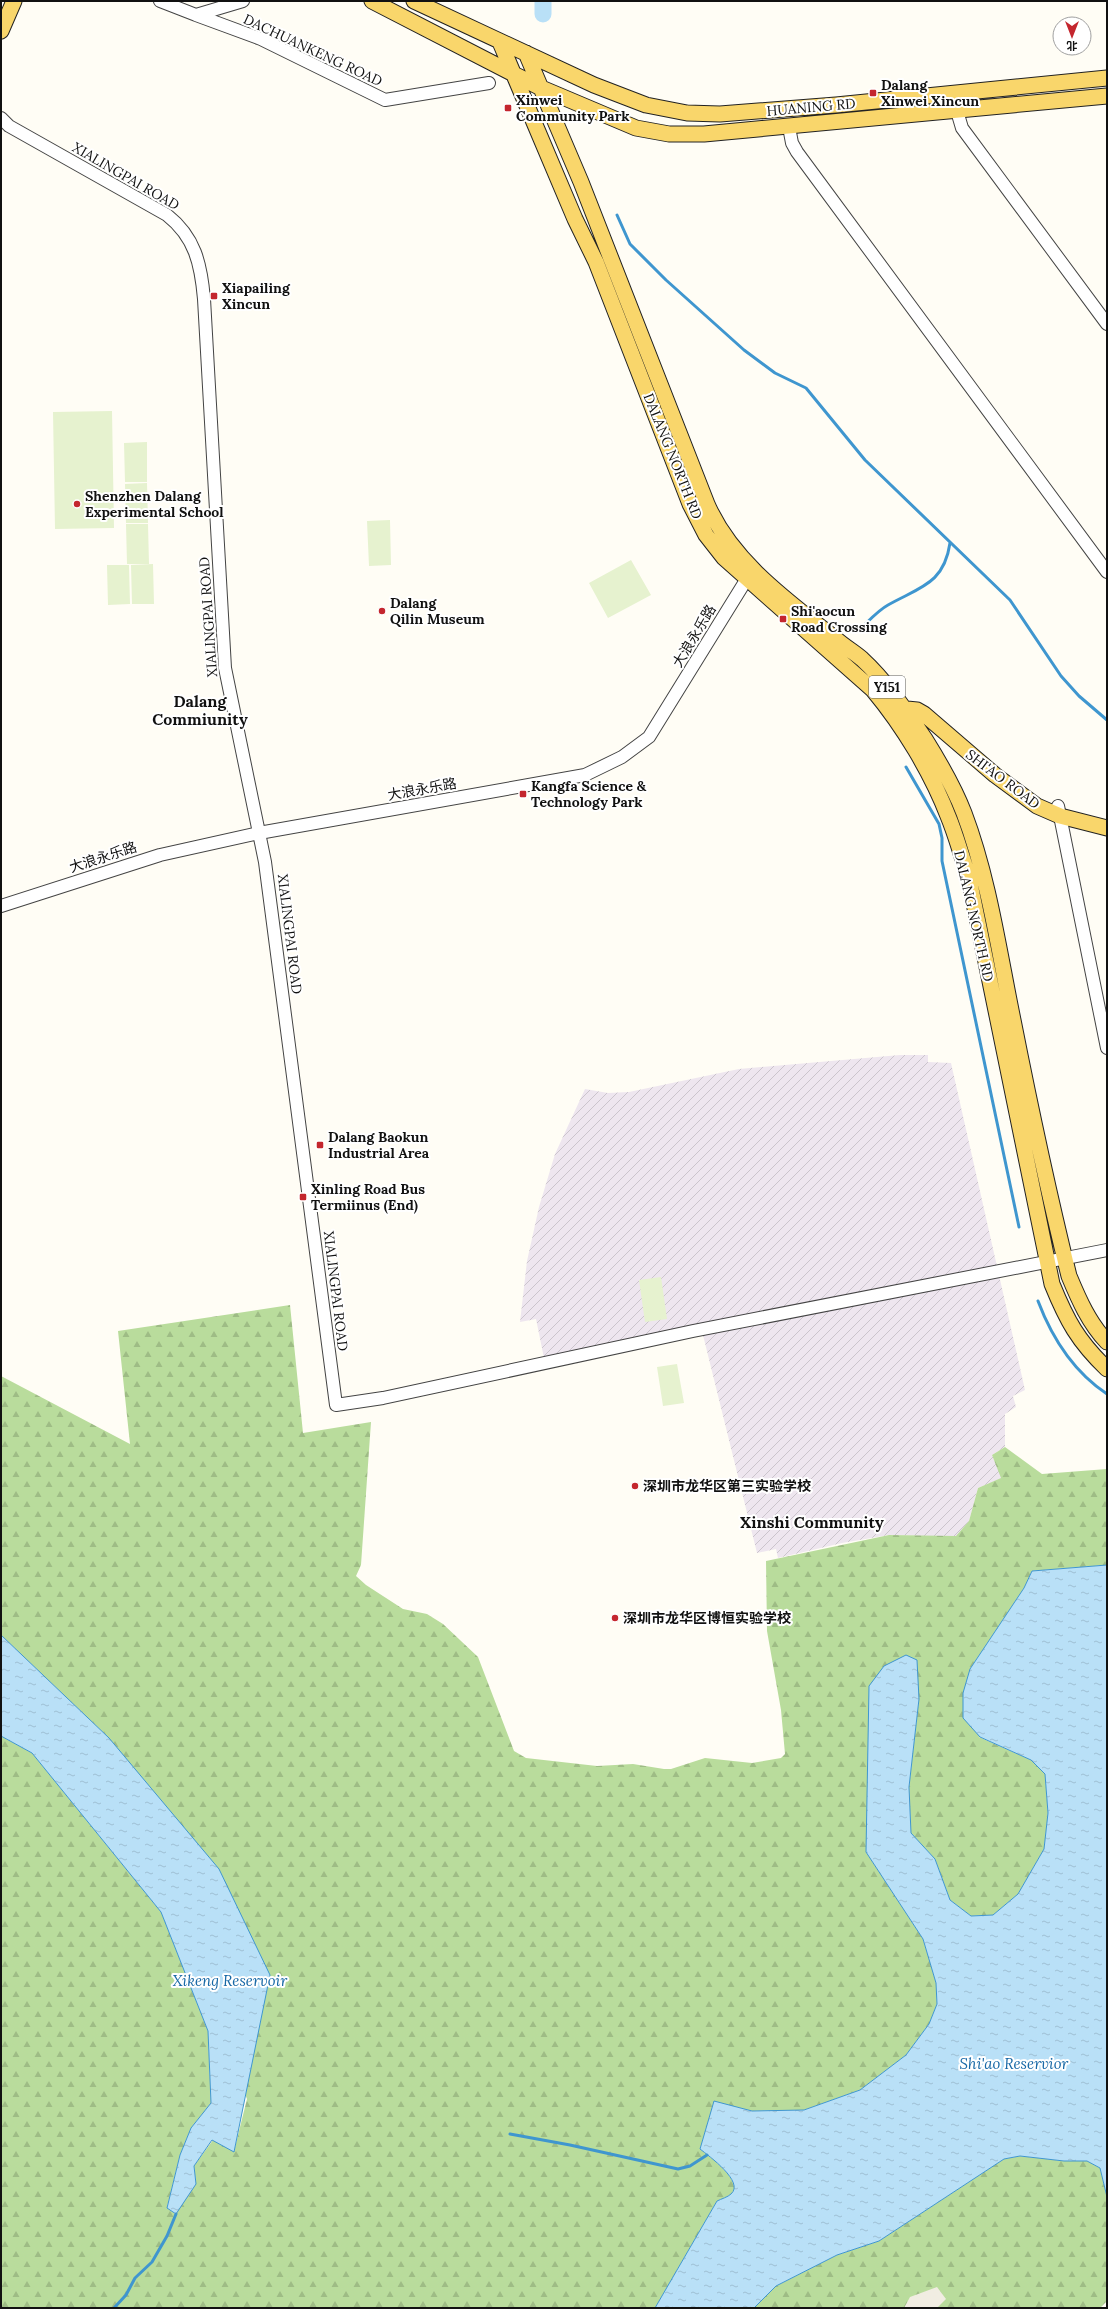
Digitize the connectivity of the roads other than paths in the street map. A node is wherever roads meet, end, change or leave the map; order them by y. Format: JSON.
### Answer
{"nodes":[{"id":1,"x":3,"y":1,"type":"edge"},
{"id":2,"x":14,"y":1,"type":"edge"},
{"id":3,"x":160,"y":1,"type":"edge"},
{"id":4,"x":243,"y":1,"type":"edge"},
{"id":5,"x":372,"y":1,"type":"edge"},
{"id":6,"x":414,"y":1,"type":"edge"},
{"id":7,"x":1,"y":5,"type":"edge"},
{"id":8,"x":196,"y":15,"type":"junction"},
{"id":9,"x":1,"y":31,"type":"edge"},
{"id":10,"x":500,"y":42,"type":"junction"},
{"id":11,"x":526,"y":53,"type":"junction"},
{"id":12,"x":514,"y":75,"type":"junction"},
{"id":13,"x":1107,"y":78,"type":"edge"},
{"id":14,"x":490,"y":84,"type":"dead end"},
{"id":15,"x":539,"y":87,"type":"junction"},
{"id":16,"x":1107,"y":96,"type":"edge"},
{"id":17,"x":956,"y":111,"type":"junction"},
{"id":18,"x":1,"y":118,"type":"edge"},
{"id":19,"x":789,"y":127,"type":"junction"},
{"id":20,"x":1107,"y":324,"type":"edge"},
{"id":21,"x":1107,"y":572,"type":"edge"},
{"id":22,"x":752,"y":574,"type":"junction"},
{"id":23,"x":906,"y":712,"type":"junction"},
{"id":24,"x":1059,"y":811,"type":"junction"},
{"id":25,"x":1107,"y":819,"type":"edge"},
{"id":26,"x":1107,"y":828,"type":"edge"},
{"id":27,"x":259,"y":833,"type":"junction"},
{"id":28,"x":1,"y":906,"type":"edge"},
{"id":29,"x":1107,"y":1048,"type":"edge"},
{"id":30,"x":1107,"y":1250,"type":"edge"},
{"id":31,"x":1065,"y":1258,"type":"junction"},
{"id":32,"x":1046,"y":1262,"type":"junction"},
{"id":33,"x":1107,"y":1342,"type":"edge"},
{"id":34,"x":1107,"y":1369,"type":"edge"}],
"edges":[{"from":1,"to":7,"type":"main road"},
{"from":2,"to":9,"type":"main road"},
{"from":3,"to":8,"type":"street","name":"DACHUANKENG ROAD"},
{"from":4,"to":8,"type":"street"},
{"from":5,"to":12,"type":"main road"},
{"from":6,"to":10,"type":"main road"},
{"from":8,"to":14,"type":"street","name":"DACHUANKENG ROAD"},
{"from":10,"to":11,"type":"main road"},
{"from":10,"to":12,"type":"main road","name":"DALANG NORTH RD"},
{"from":11,"to":13,"type":"main road","name":"HUANING RD"},
{"from":11,"to":15,"type":"main road","name":"DALANG NORTH RD"},
{"from":12,"to":15,"type":"main road"},
{"from":12,"to":22,"type":"main road","name":"DALANG NORTH RD","number":"Y151"},
{"from":15,"to":19,"type":"main road","name":"HUANING RD"},
{"from":15,"to":22,"type":"main road","name":"DALANG NORTH RD","number":"Y151"},
{"from":16,"to":17,"type":"main road","name":"HUANING RD"},
{"from":17,"to":19,"type":"main road","name":"HUANING RD"},
{"from":17,"to":20,"type":"street"},
{"from":18,"to":27,"type":"street","name":"XIALINGPAI ROAD"},
{"from":19,"to":21,"type":"street"},
{"from":22,"to":23,"type":"main road","name":"DALANG NORTH RD","number":"Y151"},
{"from":22,"to":27,"type":"street","name":"大浪永乐路"},
{"from":22,"to":32,"type":"main road","name":"DALANG NORTH RD","number":"Y151"},
{"from":23,"to":24,"type":"main road","name":"SHI'AO ROAD"},
{"from":23,"to":31,"type":"main road","name":"DALANG NORTH RD","number":"Y151"},
{"from":24,"to":25,"type":"main road","name":"SHI'AO ROAD"},
{"from":24,"to":26,"type":"main road","name":"SHI'AO ROAD"},
{"from":24,"to":29,"type":"street"},
{"from":27,"to":28,"type":"street","name":"大浪永乐路"},
{"from":27,"to":32,"type":"street","name":"XIALINGPAI ROAD"},
{"from":30,"to":31,"type":"street"},
{"from":31,"to":32,"type":"street"},
{"from":31,"to":33,"type":"main road","name":"DALANG NORTH RD"},
{"from":32,"to":34,"type":"main road","name":"DALANG NORTH RD"}]}
